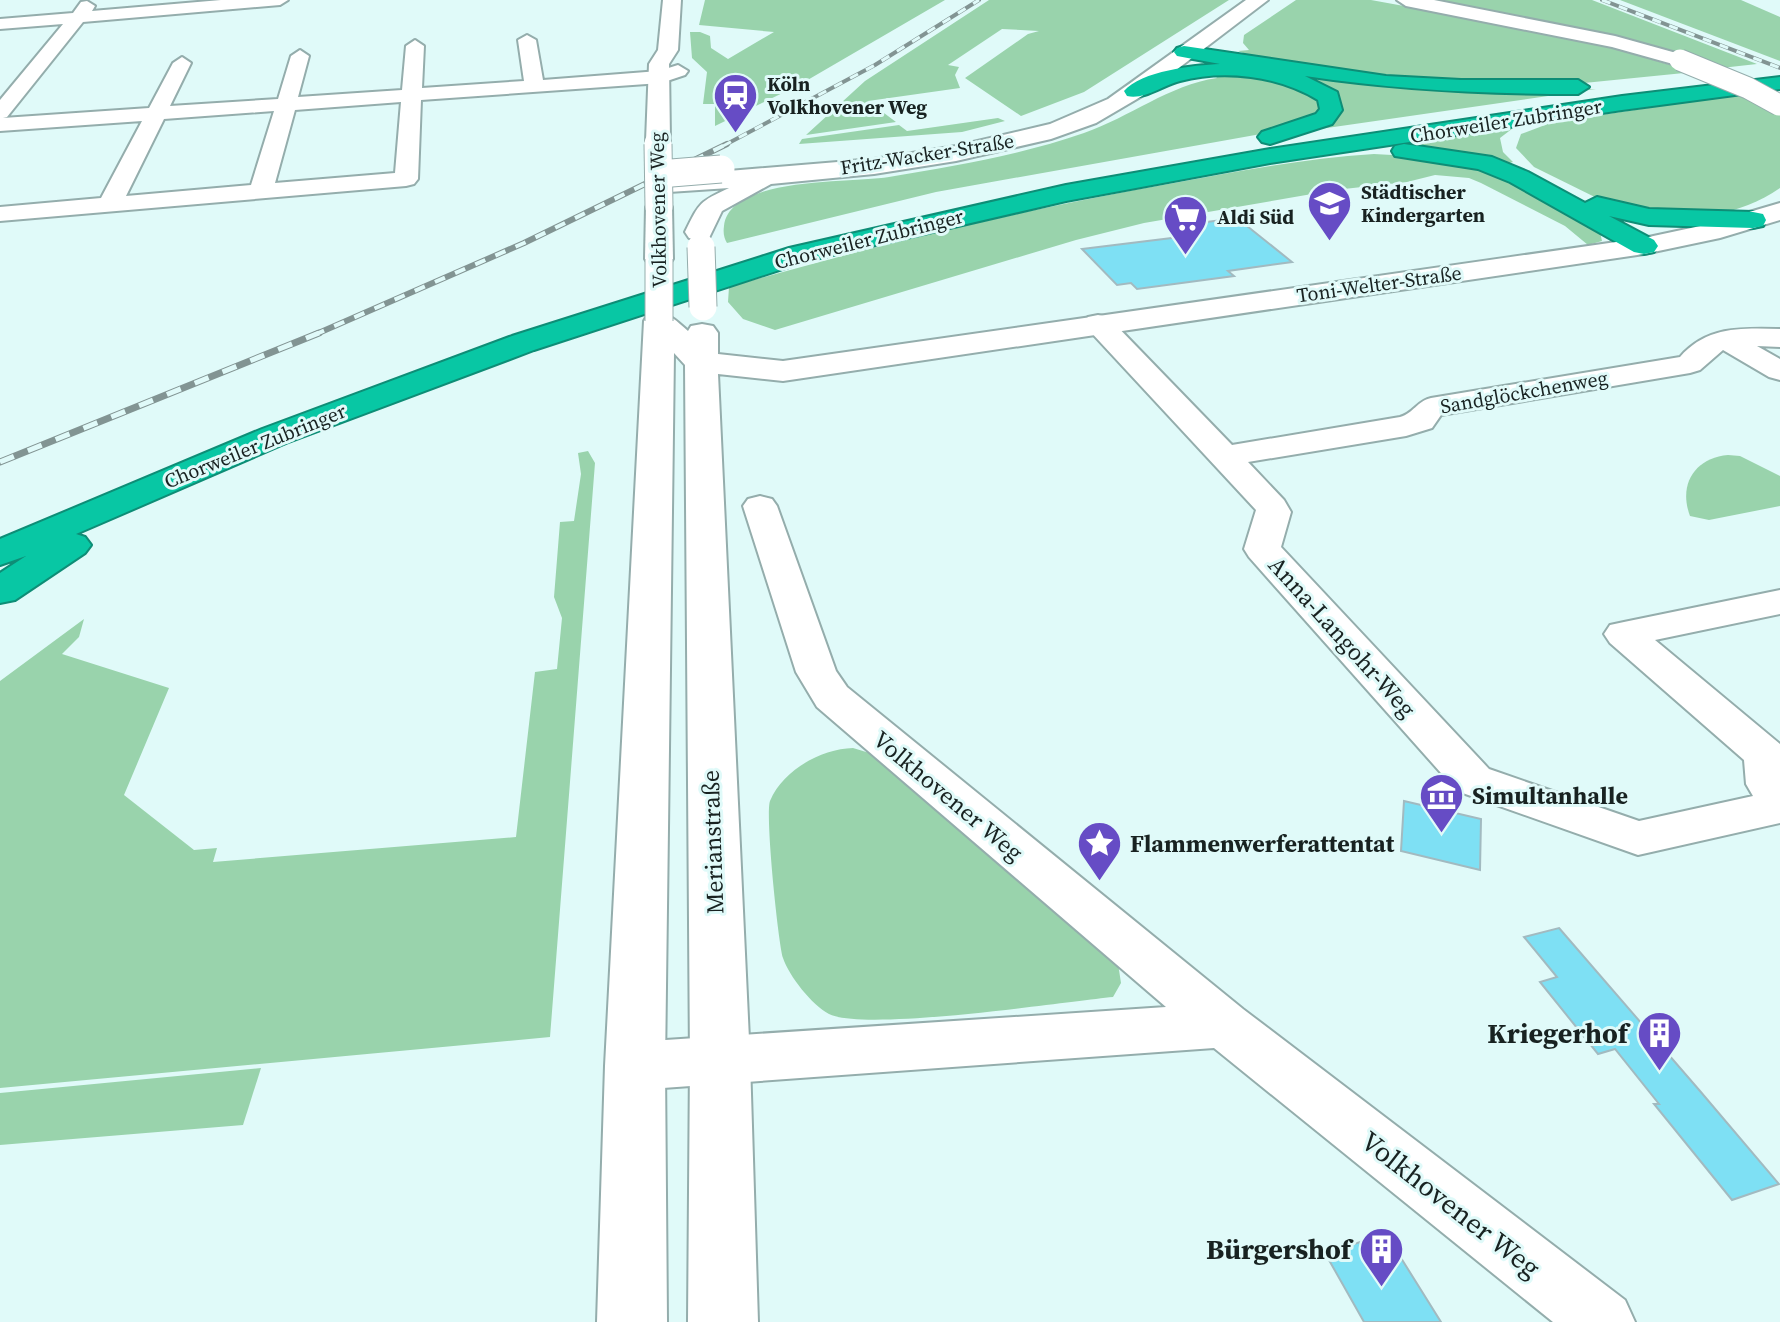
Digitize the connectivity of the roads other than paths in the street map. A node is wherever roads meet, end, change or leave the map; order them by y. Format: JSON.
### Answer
{"nodes":[{"id":1,"x":92,"y":0,"type":"edge"},
{"id":2,"x":280,"y":0,"type":"edge"},
{"id":3,"x":672,"y":0,"type":"edge"},
{"id":4,"x":1259,"y":0,"type":"edge"},
{"id":5,"x":1406,"y":0,"type":"edge"},
{"id":6,"x":79,"y":17,"type":"junction"},
{"id":7,"x":0,"y":24,"type":"edge"},
{"id":8,"x":1211,"y":29,"type":"junction"},
{"id":9,"x":527,"y":40,"type":"dead end"},
{"id":10,"x":415,"y":46,"type":"dead end"},
{"id":11,"x":1174,"y":54,"type":"junction"},
{"id":12,"x":300,"y":56,"type":"dead end"},
{"id":13,"x":182,"y":63,"type":"dead end"},
{"id":14,"x":1780,"y":68,"type":"edge"},
{"id":15,"x":1294,"y":70,"type":"junction"},
{"id":16,"x":1261,"y":73,"type":"junction"},
{"id":17,"x":669,"y":74,"type":"junction"},
{"id":18,"x":534,"y":85,"type":"junction"},
{"id":19,"x":1135,"y":91,"type":"junction"},
{"id":20,"x":413,"y":95,"type":"junction"},
{"id":21,"x":1629,"y":95,"type":"junction"},
{"id":22,"x":1780,"y":98,"type":"edge"},
{"id":23,"x":285,"y":104,"type":"junction"},
{"id":24,"x":680,"y":112,"type":"dead end"},
{"id":25,"x":0,"y":113,"type":"edge"},
{"id":26,"x":156,"y":114,"type":"junction"},
{"id":27,"x":0,"y":125,"type":"edge"},
{"id":28,"x":687,"y":143,"type":"dead end"},
{"id":29,"x":1267,"y":148,"type":"junction"},
{"id":30,"x":780,"y":176,"type":"junction"},
{"id":31,"x":697,"y":181,"type":"junction"},
{"id":32,"x":659,"y":188,"type":"junction"},
{"id":33,"x":261,"y":192,"type":"junction"},
{"id":34,"x":110,"y":204,"type":"junction"},
{"id":35,"x":1591,"y":204,"type":"junction"},
{"id":36,"x":1780,"y":211,"type":"edge"},
{"id":37,"x":0,"y":214,"type":"edge"},
{"id":38,"x":1753,"y":220,"type":"junction"},
{"id":39,"x":700,"y":240,"type":"junction"},
{"id":40,"x":1651,"y":244,"type":"junction"},
{"id":41,"x":703,"y":307,"type":"junction"},
{"id":42,"x":659,"y":321,"type":"junction"},
{"id":43,"x":1098,"y":323,"type":"junction"},
{"id":44,"x":1780,"y":338,"type":"edge"},
{"id":45,"x":1725,"y":339,"type":"junction"},
{"id":46,"x":975,"y":341,"type":"junction"},
{"id":47,"x":817,"y":346,"type":"junction"},
{"id":48,"x":701,"y":362,"type":"junction"},
{"id":49,"x":783,"y":371,"type":"junction"},
{"id":50,"x":1780,"y":371,"type":"edge"},
{"id":51,"x":671,"y":395,"type":"junction"},
{"id":52,"x":274,"y":436,"type":"junction"},
{"id":53,"x":165,"y":452,"type":"dead end"},
{"id":54,"x":1226,"y":456,"type":"junction"},
{"id":55,"x":760,"y":506,"type":"dead end"},
{"id":56,"x":0,"y":553,"type":"edge"},
{"id":57,"x":0,"y":591,"type":"edge"},
{"id":58,"x":1780,"y":602,"type":"edge"},
{"id":59,"x":1780,"y":797,"type":"edge"},
{"id":60,"x":1780,"y":807,"type":"edge"},
{"id":61,"x":1224,"y":1025,"type":"junction"},
{"id":62,"x":720,"y":1061,"type":"junction"},
{"id":63,"x":635,"y":1066,"type":"junction"},
{"id":64,"x":632,"y":1322,"type":"edge"},
{"id":65,"x":723,"y":1322,"type":"edge"},
{"id":66,"x":1603,"y":1322,"type":"edge"}],
"edges":[{"from":1,"to":6,"type":"street"},
{"from":2,"to":6,"type":"street"},
{"from":3,"to":17,"type":"street","name":"Volkhovener Weg"},
{"from":4,"to":8,"type":"street","name":"Fritz-Wacker-Straße"},
{"from":5,"to":22,"type":"street","bridge":true},
{"from":6,"to":7,"type":"street"},
{"from":6,"to":25,"type":"street"},
{"from":8,"to":11,"type":"street","name":"Fritz-Wacker-Straße"},
{"from":8,"to":15,"type":"highway"},
{"from":9,"to":18,"type":"street"},
{"from":10,"to":20,"type":"street"},
{"from":11,"to":15,"type":"highway"},
{"from":11,"to":16,"type":"highway"},
{"from":11,"to":19,"type":"street","name":"Fritz-Wacker-Straße"},
{"from":11,"to":31,"type":"street","name":"Fritz-Wacker-Straße","bridge":true},
{"from":12,"to":23,"type":"street"},
{"from":13,"to":26,"type":"street"},
{"from":14,"to":21,"type":"highway","name":"Chorweiler Zubringer"},
{"from":15,"to":21,"type":"highway"},
{"from":16,"to":19,"type":"highway"},
{"from":16,"to":29,"type":"highway"},
{"from":17,"to":18,"type":"street"},
{"from":17,"to":24,"type":"street","name":"Volkhovener Weg"},
{"from":17,"to":32,"type":"street","name":"Volkhovener Weg","bridge":true},
{"from":18,"to":20,"type":"street"},
{"from":19,"to":30,"type":"street","name":"Fritz-Wacker-Straße"},
{"from":20,"to":23,"type":"street"},
{"from":20,"to":33,"type":"street"},
{"from":21,"to":22,"type":"highway","name":"Chorweiler Zubringer"},
{"from":21,"to":29,"type":"highway","name":"Chorweiler Zubringer"},
{"from":21,"to":35,"type":"highway"},
{"from":23,"to":26,"type":"street"},
{"from":23,"to":33,"type":"street"},
{"from":26,"to":27,"type":"street"},
{"from":26,"to":34,"type":"street"},
{"from":28,"to":31,"type":"street","name":"Volkhovener Weg"},
{"from":29,"to":40,"type":"highway"},
{"from":29,"to":52,"type":"highway","name":"Chorweiler Zubringer"},
{"from":29,"to":53,"type":"highway","name":"Chorweiler Zubringer"},
{"from":30,"to":31,"type":"street","name":"Fritz-Wacker-Straße"},
{"from":30,"to":39,"type":"street"},
{"from":31,"to":32,"type":"street","name":"Fritz-Wacker-Straße"},
{"from":31,"to":39,"type":"street","name":"Volkhovener Weg"},
{"from":32,"to":42,"type":"street","name":"Volkhovener Weg","bridge":true},
{"from":33,"to":34,"type":"street"},
{"from":34,"to":37,"type":"street"},
{"from":35,"to":38,"type":"highway"},
{"from":35,"to":40,"type":"highway"},
{"from":36,"to":38,"type":"street","name":"Toni-Welter-Straße"},
{"from":38,"to":40,"type":"street","name":"Toni-Welter-Straße"},
{"from":39,"to":41,"type":"street","name":"Volkhovener Weg","bridge":true},
{"from":40,"to":43,"type":"street","name":"Toni-Welter-Straße"},
{"from":41,"to":47,"type":"street","name":"Toni-Welter-Straße"},
{"from":41,"to":48,"type":"street","name":"Volkhovener Weg"},
{"from":42,"to":48,"type":"street"},
{"from":42,"to":51,"type":"street","name":"Volkhovener Weg"},
{"from":43,"to":46,"type":"street","name":"Toni-Welter-Straße"},
{"from":43,"to":54,"type":"street","name":"Anna-Langohr-Weg"},
{"from":44,"to":45,"type":"street"},
{"from":45,"to":50,"type":"street"},
{"from":45,"to":54,"type":"street","name":"Sandglöckchenweg"},
{"from":46,"to":47,"type":"street","name":"Toni-Welter-Straße"},
{"from":46,"to":49,"type":"street","name":"Toni-Welter-Straße"},
{"from":47,"to":48,"type":"street","name":"Toni-Welter-Straße"},
{"from":48,"to":49,"type":"street","name":"Toni-Welter-Straße"},
{"from":48,"to":51,"type":"street","name":"Merianstraße"},
{"from":48,"to":51,"type":"street","name":"Toni-Welter-Straße"},
{"from":49,"to":51,"type":"street","name":"Toni-Welter-Straße"},
{"from":51,"to":62,"type":"street","name":"Merianstraße"},
{"from":51,"to":63,"type":"street","name":"Merianstraße"},
{"from":52,"to":56,"type":"highway","name":"Chorweiler Zubringer"},
{"from":52,"to":57,"type":"highway"},
{"from":54,"to":60,"type":"street","name":"Anna-Langohr-Weg"},
{"from":55,"to":61,"type":"street","name":"Volkhovener Weg"},
{"from":58,"to":59,"type":"street"},
{"from":61,"to":62,"type":"street"},
{"from":61,"to":66,"type":"street","name":"Volkhovener Weg"},
{"from":62,"to":63,"type":"street"},
{"from":62,"to":65,"type":"street","name":"Merianstraße"},
{"from":63,"to":64,"type":"street","name":"Merianstraße"}]}
